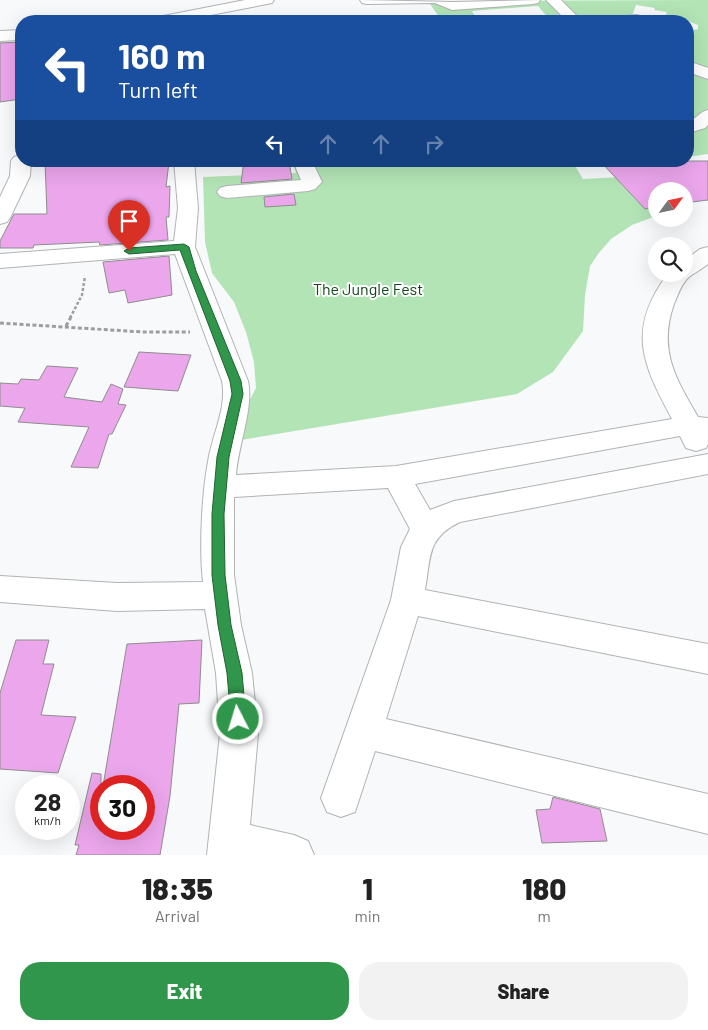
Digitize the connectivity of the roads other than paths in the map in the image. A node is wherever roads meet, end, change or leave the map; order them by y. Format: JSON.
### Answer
{"nodes":[{"id":1,"x":267,"y":0,"type":"edge"},
{"id":2,"x":367,"y":0,"type":"edge"},
{"id":3,"x":430,"y":0,"type":"edge"},
{"id":4,"x":533,"y":0,"type":"edge"},
{"id":5,"x":572,"y":0,"type":"edge"},
{"id":6,"x":392,"y":1,"type":"edge"},
{"id":7,"x":554,"y":1,"type":"edge"},
{"id":8,"x":446,"y":3,"type":"edge"},
{"id":9,"x":189,"y":15,"type":"edge"},
{"id":10,"x":446,"y":15,"type":"edge"},
{"id":11,"x":569,"y":15,"type":"edge"},
{"id":12,"x":15,"y":35,"type":"edge"},
{"id":13,"x":0,"y":36,"type":"edge"},
{"id":14,"x":694,"y":68,"type":"edge"},
{"id":15,"x":708,"y":74,"type":"edge"},
{"id":16,"x":19,"y":167,"type":"edge"},
{"id":17,"x":185,"y":167,"type":"edge"},
{"id":18,"x":305,"y":167,"type":"edge"},
{"id":19,"x":227,"y":192,"type":"dead end"},
{"id":20,"x":0,"y":218,"type":"edge"},
{"id":21,"x":184,"y":247,"type":"junction"},
{"id":22,"x":708,"y":254,"type":"edge"},
{"id":23,"x":0,"y":261,"type":"edge"},
{"id":24,"x":693,"y":265,"type":"edge"},
{"id":25,"x":673,"y":282,"type":"edge"},
{"id":26,"x":699,"y":426,"type":"edge"},
{"id":27,"x":707,"y":464,"type":"edge"},
{"id":28,"x":396,"y":477,"type":"junction"},
{"id":29,"x":221,"y":487,"type":"junction"},
{"id":30,"x":425,"y":529,"type":"junction"},
{"id":31,"x":0,"y":589,"type":"edge"},
{"id":32,"x":220,"y":596,"type":"junction"},
{"id":33,"x":407,"y":600,"type":"junction"},
{"id":34,"x":708,"y":659,"type":"edge"},
{"id":35,"x":362,"y":731,"type":"junction"},
{"id":36,"x":341,"y":798,"type":"dead end"},
{"id":37,"x":708,"y":814,"type":"edge"},
{"id":38,"x":228,"y":848,"type":"edge"},
{"id":39,"x":294,"y":855,"type":"edge"}],
"edges":[{"from":1,"to":9,"type":"street"},
{"from":2,"to":6,"type":"street"},
{"from":3,"to":6,"type":"street"},
{"from":4,"to":8,"type":"street"},
{"from":5,"to":7,"type":"street"},
{"from":7,"to":11,"type":"street"},
{"from":8,"to":10,"type":"street"},
{"from":12,"to":13,"type":"street"},
{"from":14,"to":15,"type":"street"},
{"from":16,"to":20,"type":"street"},
{"from":17,"to":21,"type":"street"},
{"from":18,"to":19,"type":"street"},
{"from":21,"to":23,"type":"street"},
{"from":21,"to":29,"type":"street"},
{"from":22,"to":24,"type":"street"},
{"from":25,"to":26,"type":"street"},
{"from":26,"to":27,"type":"street"},
{"from":26,"to":28,"type":"street"},
{"from":27,"to":30,"type":"street"},
{"from":28,"to":29,"type":"street"},
{"from":28,"to":30,"type":"street"},
{"from":29,"to":32,"type":"street"},
{"from":30,"to":33,"type":"street"},
{"from":31,"to":32,"type":"street"},
{"from":32,"to":38,"type":"street"},
{"from":33,"to":34,"type":"street"},
{"from":33,"to":35,"type":"street"},
{"from":35,"to":36,"type":"street"},
{"from":35,"to":37,"type":"street"},
{"from":38,"to":39,"type":"street"}]}
